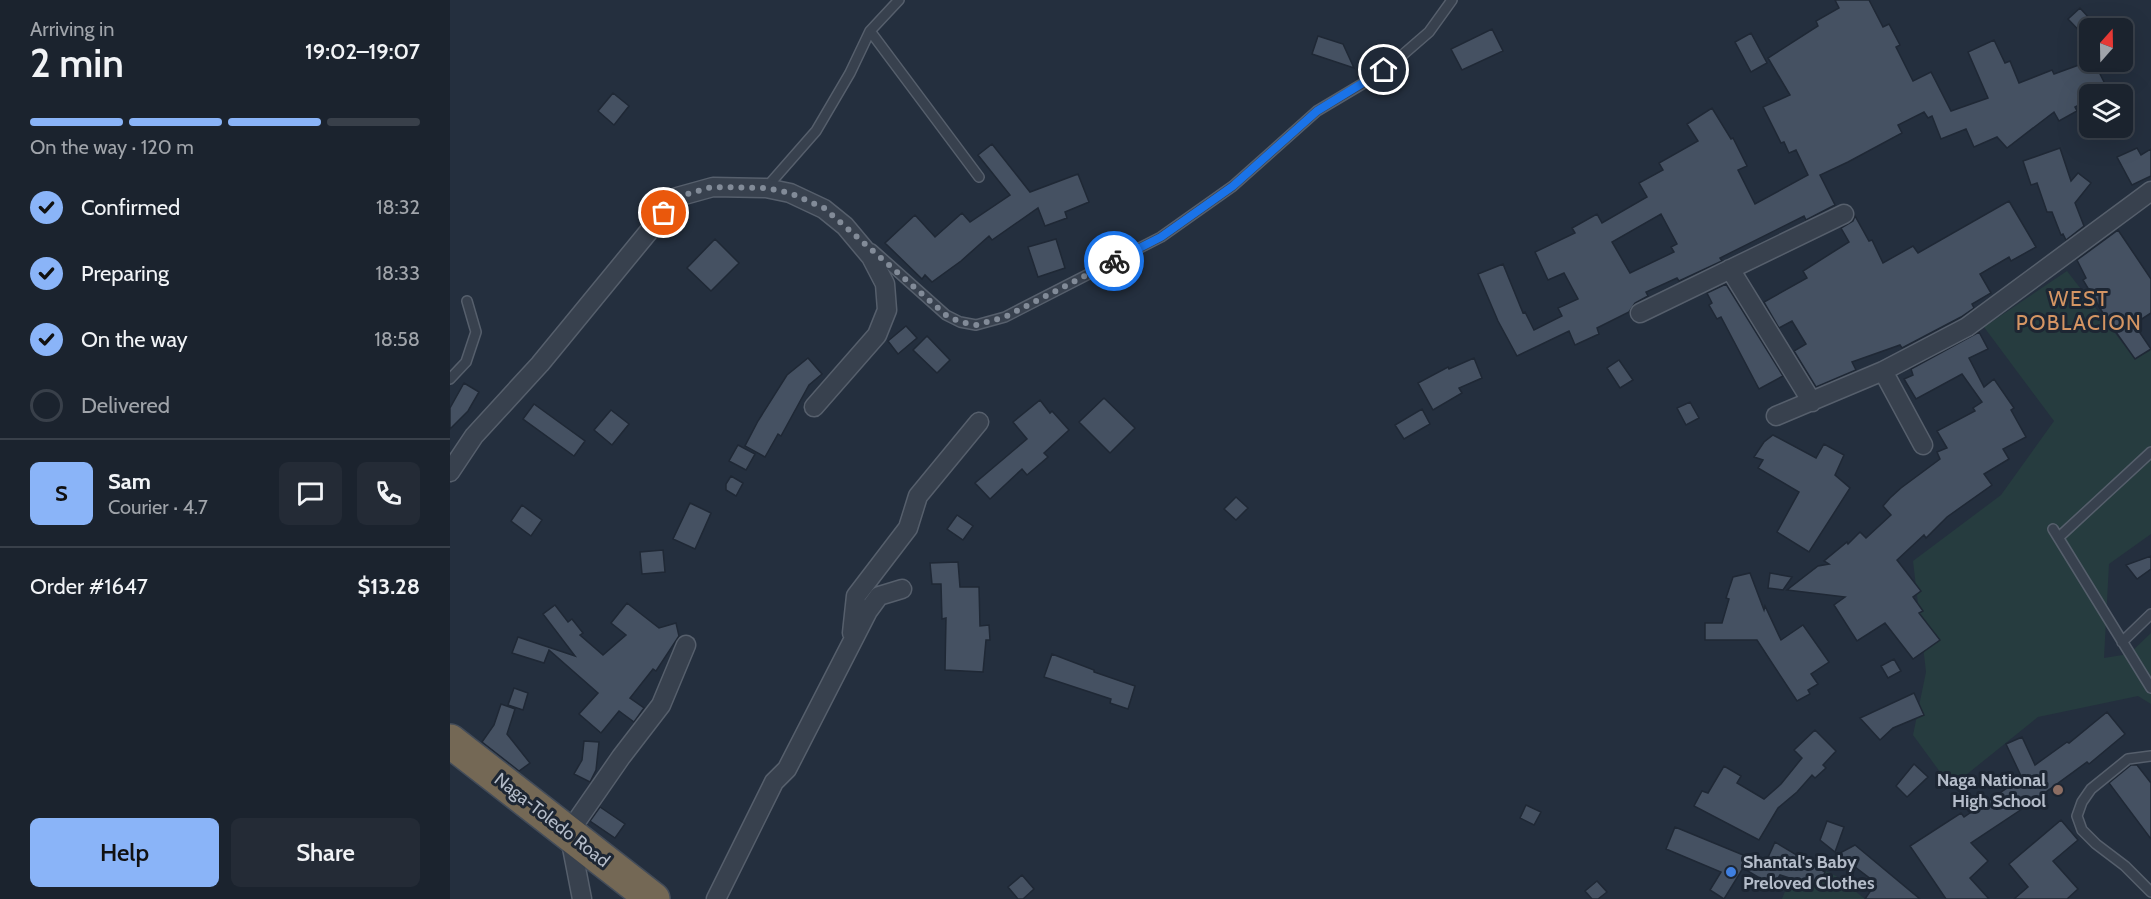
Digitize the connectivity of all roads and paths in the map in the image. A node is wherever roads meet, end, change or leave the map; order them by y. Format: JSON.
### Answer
{"nodes":[{"id":1,"x":898,"y":0,"type":"edge"},
{"id":2,"x":1452,"y":0,"type":"edge"},
{"id":3,"x":870,"y":31,"type":"junction"},
{"id":4,"x":979,"y":177,"type":"dead end"},
{"id":5,"x":766,"y":188,"type":"junction"},
{"id":6,"x":2151,"y":191,"type":"edge"},
{"id":7,"x":1844,"y":214,"type":"dead end"},
{"id":8,"x":845,"y":226,"type":"junction"},
{"id":9,"x":1730,"y":269,"type":"junction"},
{"id":10,"x":467,"y":301,"type":"dead end"},
{"id":11,"x":1640,"y":313,"type":"dead end"},
{"id":12,"x":1883,"y":371,"type":"junction"},
{"id":13,"x":450,"y":379,"type":"edge"},
{"id":14,"x":1812,"y":402,"type":"junction"},
{"id":15,"x":814,"y":407,"type":"dead end"},
{"id":16,"x":1776,"y":416,"type":"dead end"},
{"id":17,"x":979,"y":422,"type":"dead end"},
{"id":18,"x":1923,"y":445,"type":"dead end"},
{"id":19,"x":2151,"y":452,"type":"edge"},
{"id":20,"x":450,"y":472,"type":"edge"},
{"id":21,"x":902,"y":589,"type":"dead end"},
{"id":22,"x":2151,"y":614,"type":"edge"},
{"id":23,"x":2122,"y":642,"type":"junction"},
{"id":24,"x":686,"y":645,"type":"dead end"},
{"id":25,"x":850,"y":646,"type":"junction"},
{"id":26,"x":2151,"y":688,"type":"edge"},
{"id":27,"x":450,"y":741,"type":"edge"},
{"id":28,"x":2151,"y":756,"type":"edge"},
{"id":29,"x":569,"y":832,"type":"junction"},
{"id":30,"x":2151,"y":892,"type":"edge"},
{"id":31,"x":582,"y":899,"type":"edge"},
{"id":32,"x":653,"y":899,"type":"edge"},
{"id":33,"x":716,"y":899,"type":"edge"}],
"edges":[{"from":1,"to":3,"type":"lane"},
{"from":2,"to":8,"type":"lane"},
{"from":3,"to":4,"type":"lane"},
{"from":3,"to":5,"type":"lane"},
{"from":5,"to":8,"type":"street"},
{"from":5,"to":20,"type":"street"},
{"from":6,"to":12,"type":"street"},
{"from":7,"to":9,"type":"street"},
{"from":8,"to":15,"type":"street"},
{"from":9,"to":11,"type":"street"},
{"from":9,"to":14,"type":"street"},
{"from":10,"to":13,"type":"lane"},
{"from":12,"to":14,"type":"street"},
{"from":12,"to":18,"type":"street"},
{"from":14,"to":16,"type":"street"},
{"from":17,"to":25,"type":"street"},
{"from":19,"to":23,"type":"lane"},
{"from":21,"to":25,"type":"street"},
{"from":22,"to":23,"type":"lane"},
{"from":23,"to":26,"type":"lane"},
{"from":24,"to":29,"type":"street"},
{"from":25,"to":33,"type":"street"},
{"from":27,"to":29,"type":"highway","name":"Naga-Toledo Road"},
{"from":28,"to":30,"type":"lane"},
{"from":29,"to":31,"type":"street"},
{"from":29,"to":32,"type":"highway","name":"Naga-Toledo Road"}]}
